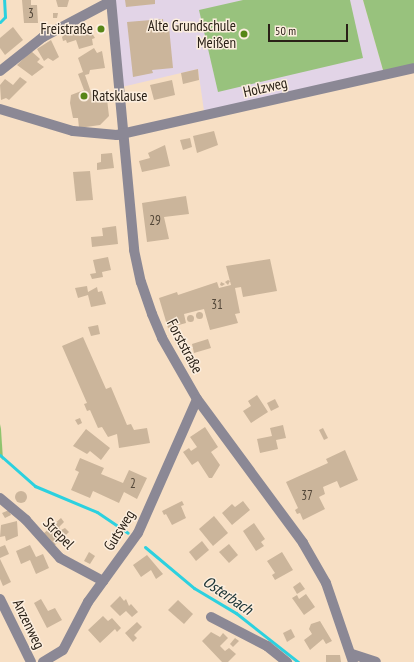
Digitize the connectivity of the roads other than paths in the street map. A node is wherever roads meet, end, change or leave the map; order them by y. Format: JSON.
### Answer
{"nodes":[{"id":1,"x":111,"y":0,"type":"edge"},
{"id":2,"x":414,"y":68,"type":"edge"},
{"id":3,"x":0,"y":71,"type":"edge"},
{"id":4,"x":0,"y":109,"type":"edge"},
{"id":5,"x":122,"y":134,"type":"junction"},
{"id":6,"x":198,"y":399,"type":"junction"},
{"id":7,"x":0,"y":498,"type":"edge"},
{"id":8,"x":103,"y":580,"type":"junction"},
{"id":9,"x":0,"y":599,"type":"edge"},
{"id":10,"x":211,"y":617,"type":"dead end"},
{"id":11,"x":353,"y":658,"type":"edge"},
{"id":12,"x":31,"y":662,"type":"edge"},
{"id":13,"x":43,"y":662,"type":"edge"},
{"id":14,"x":287,"y":662,"type":"edge"},
{"id":15,"x":376,"y":662,"type":"edge"}],
"edges":[{"from":1,"to":3,"type":"street"},
{"from":1,"to":5,"type":"street","name":"Forststraße"},
{"from":2,"to":5,"type":"street","name":"Holzweg"},
{"from":4,"to":5,"type":"street"},
{"from":5,"to":6,"type":"street","name":"Forststraße"},
{"from":6,"to":8,"type":"street","name":"Gutsweg"},
{"from":6,"to":11,"type":"street","name":"Forststraße"},
{"from":7,"to":8,"type":"street","name":"Strepel"},
{"from":8,"to":13,"type":"street","name":"Gutsweg"},
{"from":9,"to":12,"type":"street","name":"Anzenweg"},
{"from":10,"to":14,"type":"street"},
{"from":11,"to":15,"type":"street"}]}
